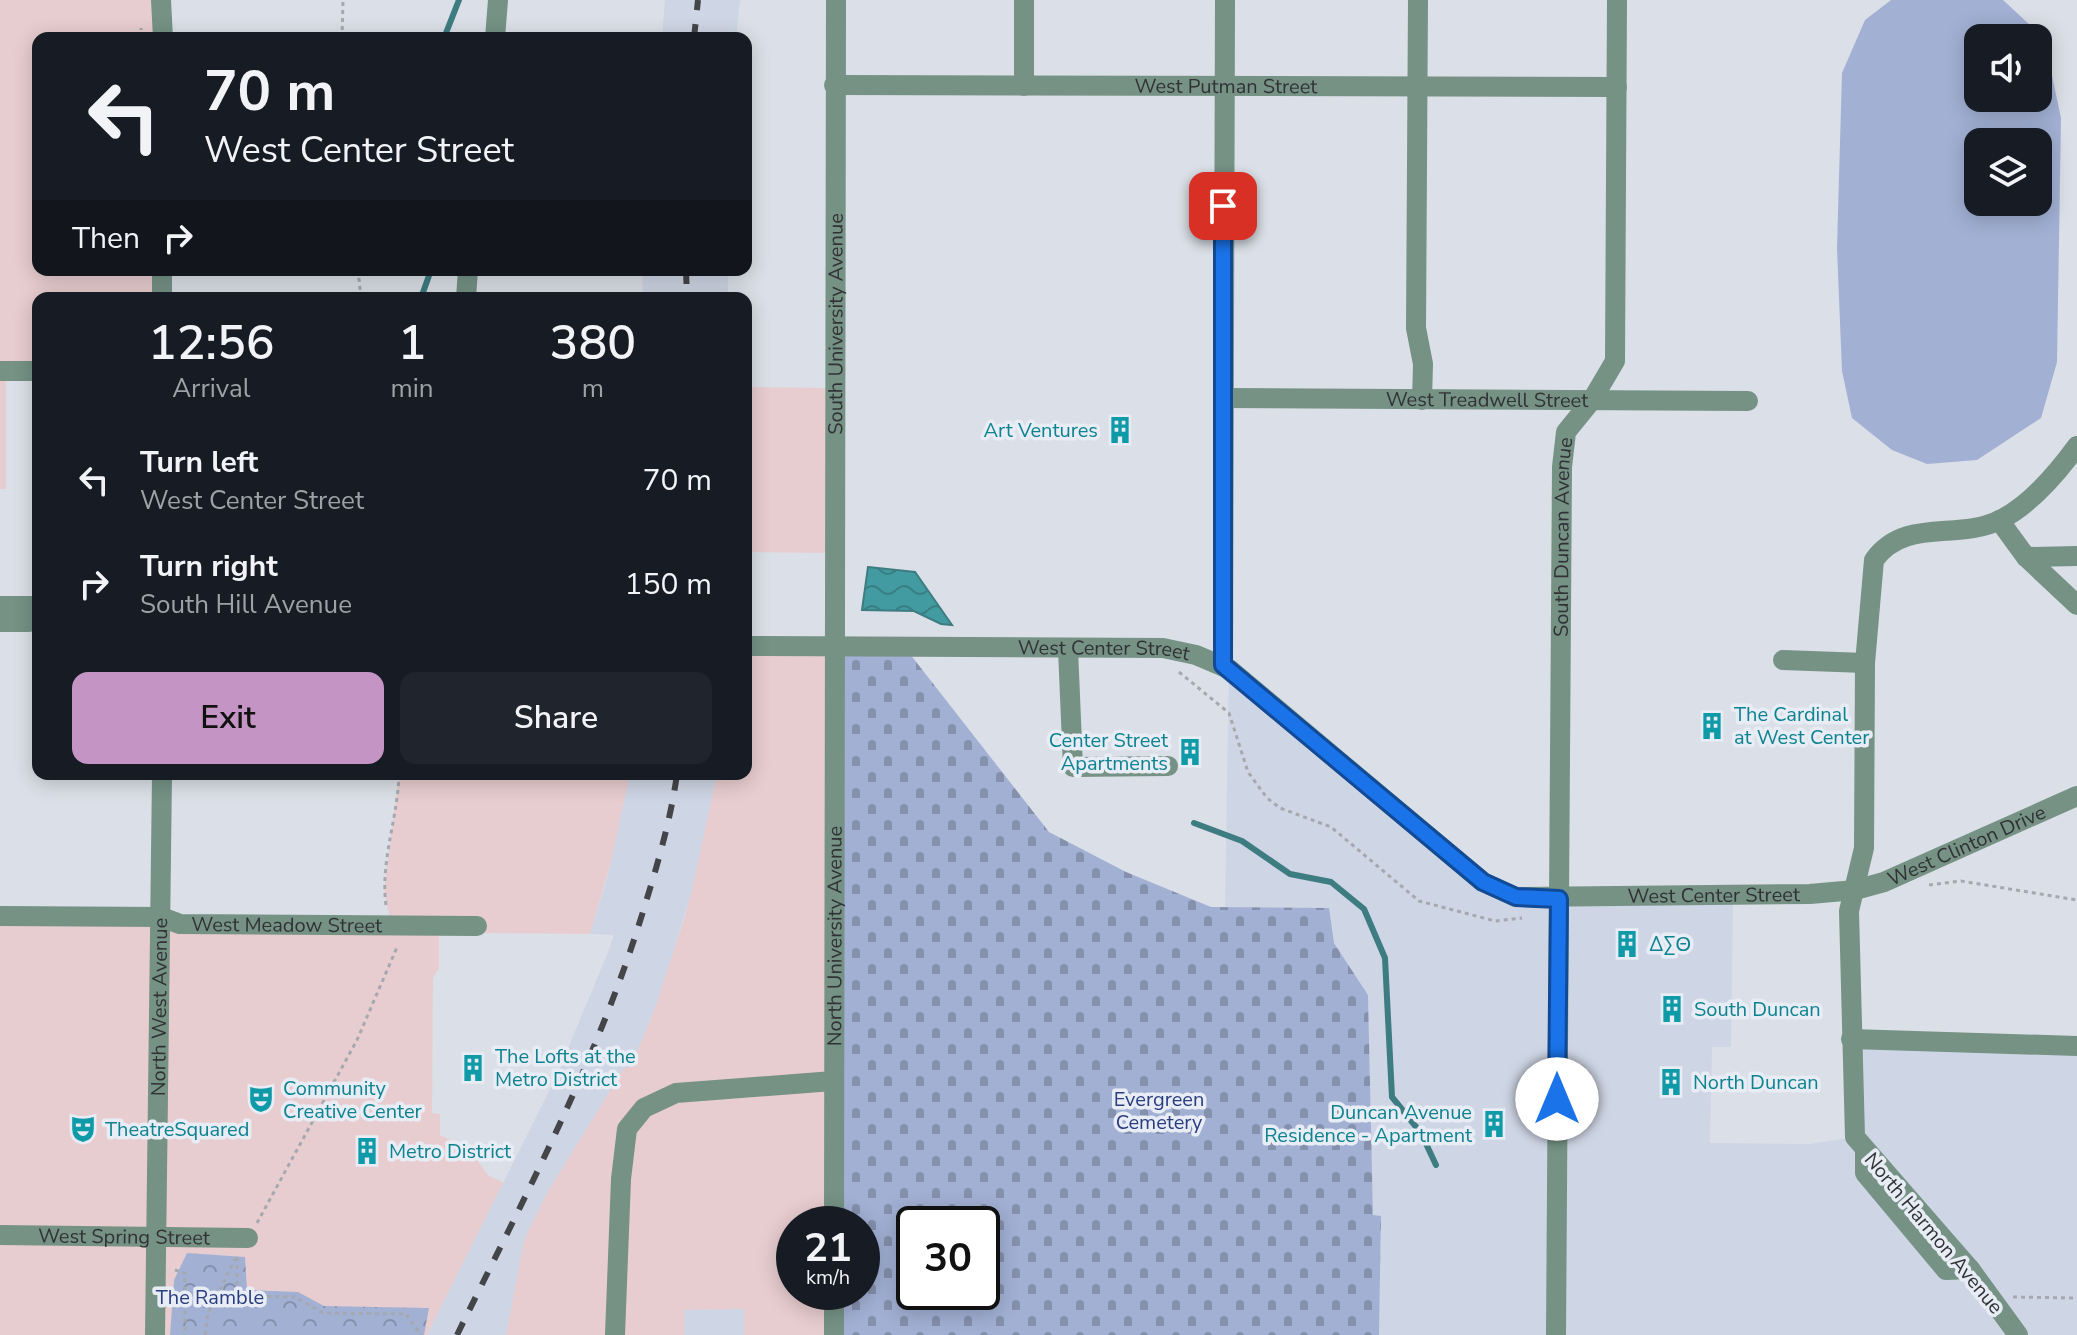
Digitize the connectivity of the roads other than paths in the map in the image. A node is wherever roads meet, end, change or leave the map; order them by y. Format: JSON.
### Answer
{"nodes":[{"id":1,"x":161,"y":0,"type":"edge"},
{"id":2,"x":498,"y":0,"type":"edge"},
{"id":3,"x":836,"y":0,"type":"edge"},
{"id":4,"x":1024,"y":0,"type":"edge"},
{"id":5,"x":1225,"y":0,"type":"edge"},
{"id":6,"x":1418,"y":0,"type":"edge"},
{"id":7,"x":1617,"y":0,"type":"edge"},
{"id":8,"x":163,"y":32,"type":"edge"},
{"id":9,"x":495,"y":32,"type":"edge"},
{"id":10,"x":834,"y":85,"type":"junction"},
{"id":11,"x":1024,"y":86,"type":"junction"},
{"id":12,"x":1225,"y":87,"type":"junction"},
{"id":13,"x":1417,"y":87,"type":"junction"},
{"id":14,"x":1617,"y":87,"type":"junction"},
{"id":15,"x":0,"y":371,"type":"edge"},
{"id":16,"x":32,"y":371,"type":"edge"},
{"id":17,"x":1225,"y":398,"type":"junction"},
{"id":18,"x":1422,"y":400,"type":"junction"},
{"id":19,"x":1592,"y":400,"type":"junction"},
{"id":20,"x":1748,"y":401,"type":"dead end"},
{"id":21,"x":2077,"y":446,"type":"edge"},
{"id":22,"x":1999,"y":520,"type":"junction"},
{"id":23,"x":2077,"y":556,"type":"edge"},
{"id":24,"x":2026,"y":557,"type":"junction"},
{"id":25,"x":2077,"y":605,"type":"edge"},
{"id":26,"x":0,"y":606,"type":"edge"},
{"id":27,"x":32,"y":606,"type":"edge"},
{"id":28,"x":32,"y":620,"type":"edge"},
{"id":29,"x":0,"y":622,"type":"edge"},
{"id":30,"x":752,"y":646,"type":"edge"},
{"id":31,"x":833,"y":647,"type":"junction"},
{"id":32,"x":1068,"y":649,"type":"junction"},
{"id":33,"x":1783,"y":660,"type":"dead end"},
{"id":34,"x":1865,"y":663,"type":"junction"},
{"id":35,"x":1223,"y":665,"type":"junction"},
{"id":36,"x":1168,"y":766,"type":"dead end"},
{"id":37,"x":162,"y":780,"type":"edge"},
{"id":38,"x":2077,"y":796,"type":"edge"},
{"id":39,"x":1855,"y":890,"type":"junction"},
{"id":40,"x":1559,"y":899,"type":"junction"},
{"id":41,"x":0,"y":916,"type":"edge"},
{"id":42,"x":161,"y":917,"type":"junction"},
{"id":43,"x":477,"y":926,"type":"dead end"},
{"id":44,"x":1851,"y":1039,"type":"junction"},
{"id":45,"x":2077,"y":1046,"type":"edge"},
{"id":46,"x":833,"y":1081,"type":"junction"},
{"id":47,"x":834,"y":1206,"type":"edge"},
{"id":48,"x":0,"y":1235,"type":"edge"},
{"id":49,"x":156,"y":1238,"type":"junction"},
{"id":50,"x":242,"y":1247,"type":"road end"},
{"id":51,"x":834,"y":1310,"type":"edge"},
{"id":52,"x":155,"y":1335,"type":"edge"},
{"id":53,"x":615,"y":1335,"type":"edge"},
{"id":54,"x":834,"y":1335,"type":"edge"},
{"id":55,"x":1556,"y":1335,"type":"edge"},
{"id":56,"x":2018,"y":1335,"type":"edge"}],
"edges":[{"from":1,"to":8,"type":"street"},
{"from":2,"to":9,"type":"street"},
{"from":3,"to":10,"type":"street","name":"South University Avenue"},
{"from":4,"to":11,"type":"street"},
{"from":5,"to":12,"type":"street"},
{"from":6,"to":13,"type":"street"},
{"from":7,"to":14,"type":"street","name":"South Duncan Avenue"},
{"from":10,"to":11,"type":"street","name":"West Putman Street"},
{"from":10,"to":31,"type":"street","name":"South University Avenue"},
{"from":11,"to":12,"type":"street","name":"West Putman Street"},
{"from":12,"to":13,"type":"street","name":"West Putman Street"},
{"from":12,"to":17,"type":"street"},
{"from":13,"to":14,"type":"street","name":"West Putman Street"},
{"from":13,"to":18,"type":"street"},
{"from":14,"to":19,"type":"street","name":"South Duncan Avenue"},
{"from":15,"to":16,"type":"street"},
{"from":17,"to":18,"type":"street","name":"West Treadwell Street"},
{"from":17,"to":35,"type":"street"},
{"from":18,"to":19,"type":"street","name":"West Treadwell Street"},
{"from":19,"to":20,"type":"street","name":"West Treadwell Street"},
{"from":19,"to":40,"type":"street","name":"South Duncan Avenue"},
{"from":21,"to":22,"type":"street"},
{"from":22,"to":24,"type":"street"},
{"from":22,"to":34,"type":"street","name":"North Harmon Avenue"},
{"from":23,"to":24,"type":"street"},
{"from":24,"to":25,"type":"street"},
{"from":26,"to":27,"type":"street"},
{"from":28,"to":29,"type":"street"},
{"from":30,"to":31,"type":"street","name":"West Center Street"},
{"from":31,"to":32,"type":"street","name":"West Center Street"},
{"from":31,"to":46,"type":"street","name":"North University Avenue"},
{"from":32,"to":35,"type":"street","name":"West Center Street"},
{"from":32,"to":36,"type":"street"},
{"from":33,"to":34,"type":"street"},
{"from":34,"to":39,"type":"street","name":"North Harmon Avenue"},
{"from":35,"to":40,"type":"street","name":"West Center Street"},
{"from":37,"to":42,"type":"street","name":"North West Avenue"},
{"from":38,"to":39,"type":"street","name":"West Clinton Drive"},
{"from":39,"to":40,"type":"street","name":"West Center Street"},
{"from":39,"to":44,"type":"street","name":"North Harmon Avenue"},
{"from":40,"to":55,"type":"street","name":"South Duncan Avenue"},
{"from":41,"to":42,"type":"street","name":"West Meadow Street"},
{"from":42,"to":43,"type":"street","name":"West Meadow Street"},
{"from":42,"to":49,"type":"street","name":"North West Avenue"},
{"from":44,"to":45,"type":"street"},
{"from":44,"to":56,"type":"street","name":"North Harmon Avenue"},
{"from":46,"to":47,"type":"street","name":"North University Avenue"},
{"from":46,"to":53,"type":"street"},
{"from":48,"to":49,"type":"street","name":"West Spring Street"},
{"from":49,"to":50,"type":"street","name":"West Spring Street"},
{"from":49,"to":52,"type":"street","name":"North West Avenue"},
{"from":51,"to":54,"type":"street"}]}
